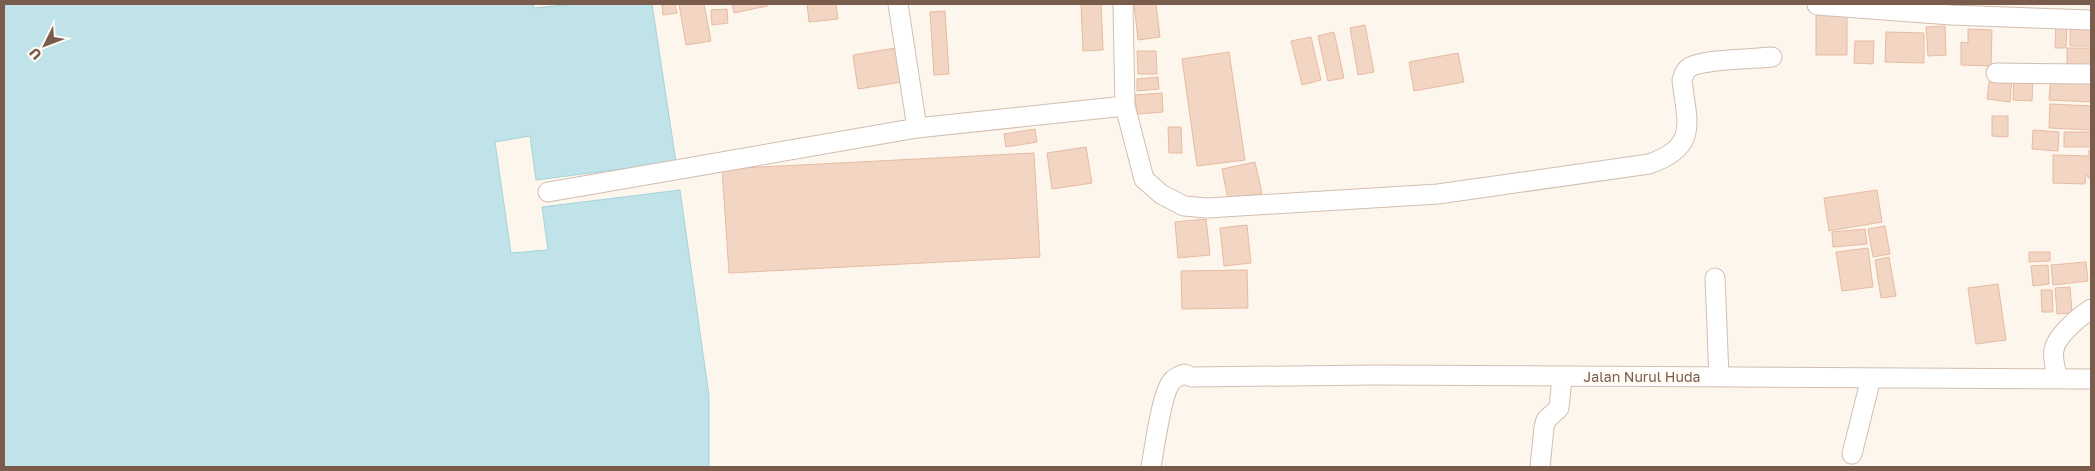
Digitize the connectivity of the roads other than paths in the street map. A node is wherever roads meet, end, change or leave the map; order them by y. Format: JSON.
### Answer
{"nodes":[{"id":1,"x":898,"y":4,"type":"edge"},
{"id":2,"x":1122,"y":4,"type":"edge"},
{"id":3,"x":1817,"y":5,"type":"edge"},
{"id":4,"x":2091,"y":20,"type":"edge"},
{"id":5,"x":1772,"y":57,"type":"dead end"},
{"id":6,"x":1996,"y":73,"type":"dead end"},
{"id":7,"x":2091,"y":74,"type":"edge"},
{"id":8,"x":1125,"y":106,"type":"junction"},
{"id":9,"x":917,"y":128,"type":"junction"},
{"id":10,"x":548,"y":192,"type":"dead end"},
{"id":11,"x":1715,"y":278,"type":"dead end"},
{"id":12,"x":2091,"y":309,"type":"edge"},
{"id":13,"x":1562,"y":377,"type":"junction"},
{"id":14,"x":1718,"y":378,"type":"junction"},
{"id":15,"x":1871,"y":378,"type":"junction"},
{"id":16,"x":2056,"y":378,"type":"junction"},
{"id":17,"x":2091,"y":379,"type":"edge"},
{"id":18,"x":1852,"y":454,"type":"dead end"},
{"id":19,"x":1151,"y":467,"type":"edge"},
{"id":20,"x":1540,"y":467,"type":"edge"}],
"edges":[{"from":1,"to":9,"type":"street"},
{"from":2,"to":8,"type":"street"},
{"from":3,"to":4,"type":"street"},
{"from":5,"to":8,"type":"street"},
{"from":6,"to":7,"type":"street"},
{"from":8,"to":9,"type":"street"},
{"from":9,"to":10,"type":"street"},
{"from":11,"to":14,"type":"street"},
{"from":12,"to":16,"type":"street"},
{"from":13,"to":14,"type":"street","name":"Jalan Nurul Huda"},
{"from":13,"to":19,"type":"street","name":"Jalan Nurul Huda"},
{"from":13,"to":20,"type":"street"},
{"from":14,"to":15,"type":"street","name":"Jalan Nurul Huda"},
{"from":15,"to":16,"type":"street","name":"Jalan Nurul Huda"},
{"from":15,"to":18,"type":"street"},
{"from":16,"to":17,"type":"street","name":"Jalan Nurul Huda"}]}
